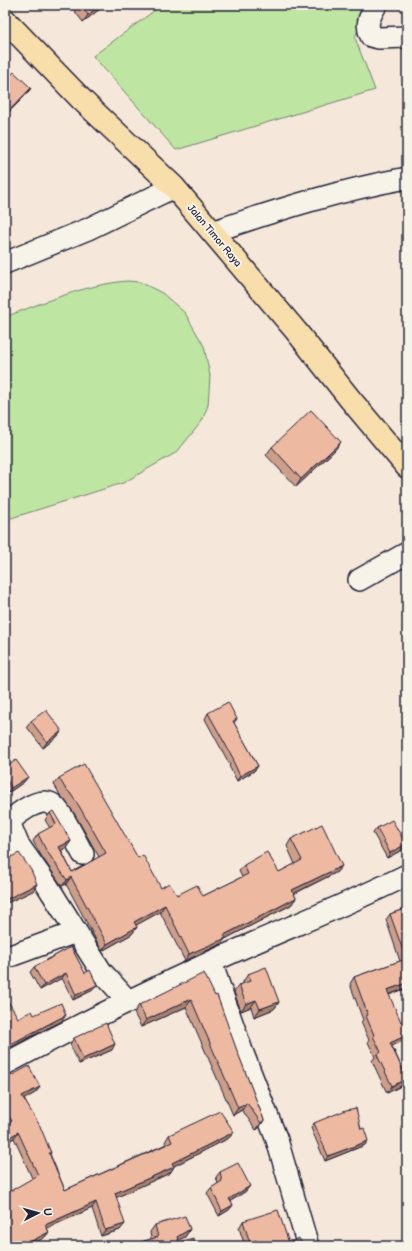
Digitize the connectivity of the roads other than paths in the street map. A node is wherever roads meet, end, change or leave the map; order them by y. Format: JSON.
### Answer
{"nodes":[{"id":1,"x":376,"y":5,"type":"edge"},
{"id":2,"x":5,"y":20,"type":"edge"},
{"id":3,"x":407,"y":36,"type":"edge"},
{"id":4,"x":407,"y":178,"type":"edge"},
{"id":5,"x":174,"y":187,"type":"junction"},
{"id":6,"x":212,"y":232,"type":"junction"},
{"id":7,"x":5,"y":262,"type":"edge"},
{"id":8,"x":407,"y":467,"type":"edge"},
{"id":9,"x":407,"y":553,"type":"edge"},
{"id":10,"x":359,"y":580,"type":"dead end"},
{"id":11,"x":7,"y":820,"type":"edge"},
{"id":12,"x":11,"y":847,"type":"edge"},
{"id":13,"x":83,"y":854,"type":"dead end"},
{"id":14,"x":407,"y":875,"type":"edge"},
{"id":15,"x":76,"y":932,"type":"junction"},
{"id":16,"x":5,"y":958,"type":"edge"},
{"id":17,"x":211,"y":962,"type":"junction"},
{"id":18,"x":129,"y":1002,"type":"junction"},
{"id":19,"x":5,"y":1064,"type":"edge"},
{"id":20,"x":308,"y":1246,"type":"edge"}],
"edges":[{"from":1,"to":3,"type":"street"},
{"from":2,"to":5,"type":"highway","name":"Jalan Timor Raya"},
{"from":4,"to":6,"type":"street"},
{"from":5,"to":6,"type":"highway","name":"Jalan Timor Raya"},
{"from":5,"to":7,"type":"street"},
{"from":6,"to":8,"type":"highway","name":"Jalan Timor Raya"},
{"from":9,"to":10,"type":"street"},
{"from":11,"to":12,"type":"street"},
{"from":11,"to":13,"type":"street"},
{"from":12,"to":15,"type":"street"},
{"from":14,"to":17,"type":"street"},
{"from":15,"to":16,"type":"street"},
{"from":15,"to":18,"type":"street"},
{"from":17,"to":18,"type":"street"},
{"from":17,"to":20,"type":"street"},
{"from":18,"to":19,"type":"street"}]}
